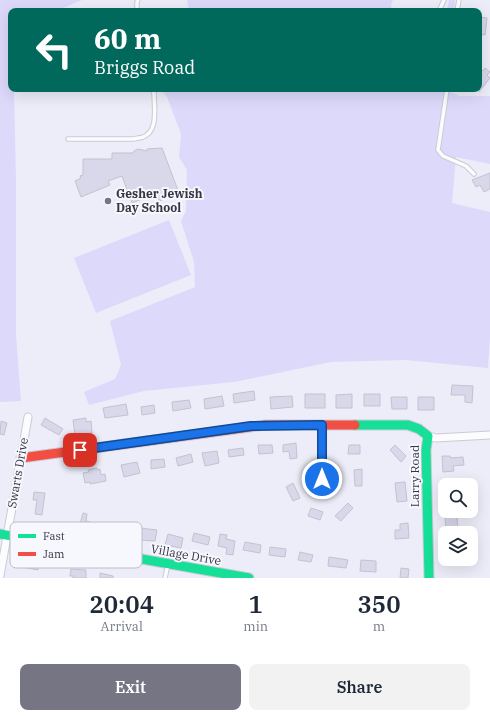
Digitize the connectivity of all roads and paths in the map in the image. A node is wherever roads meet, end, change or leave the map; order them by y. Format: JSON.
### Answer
{"nodes":[{"id":1,"x":154,"y":92,"type":"edge"},
{"id":2,"x":447,"y":92,"type":"edge"},
{"id":3,"x":68,"y":139,"type":"dead end"},
{"id":4,"x":474,"y":174,"type":"dead end"},
{"id":5,"x":28,"y":417,"type":"dead end"},
{"id":6,"x":322,"y":425,"type":"junction"},
{"id":7,"x":490,"y":435,"type":"edge"},
{"id":8,"x":428,"y":436,"type":"junction"},
{"id":9,"x":21,"y":458,"type":"junction"},
{"id":10,"x":323,"y":492,"type":"dead end"},
{"id":11,"x":4,"y":535,"type":"edge"},
{"id":12,"x":142,"y":559,"type":"edge"},
{"id":13,"x":168,"y":564,"type":"junction"},
{"id":14,"x":0,"y":576,"type":"edge"},
{"id":15,"x":165,"y":578,"type":"edge"},
{"id":16,"x":249,"y":578,"type":"edge"},
{"id":17,"x":429,"y":578,"type":"edge"}],
"edges":[{"from":1,"to":3,"type":"lane"},
{"from":2,"to":4,"type":"lane"},
{"from":5,"to":9,"type":"street","name":"Swarts Drive"},
{"from":6,"to":8,"type":"street","name":"Larry Road"},
{"from":6,"to":9,"type":"street","name":"Larry Road"},
{"from":6,"to":10,"type":"street"},
{"from":7,"to":8,"type":"street"},
{"from":8,"to":17,"type":"street","name":"Larry Road"},
{"from":9,"to":11,"type":"street","name":"Swarts Drive"},
{"from":11,"to":14,"type":"street","name":"Swarts Drive"},
{"from":12,"to":13,"type":"street","name":"Village Drive"},
{"from":13,"to":15,"type":"lane"},
{"from":13,"to":16,"type":"street","name":"Village Drive"}]}
